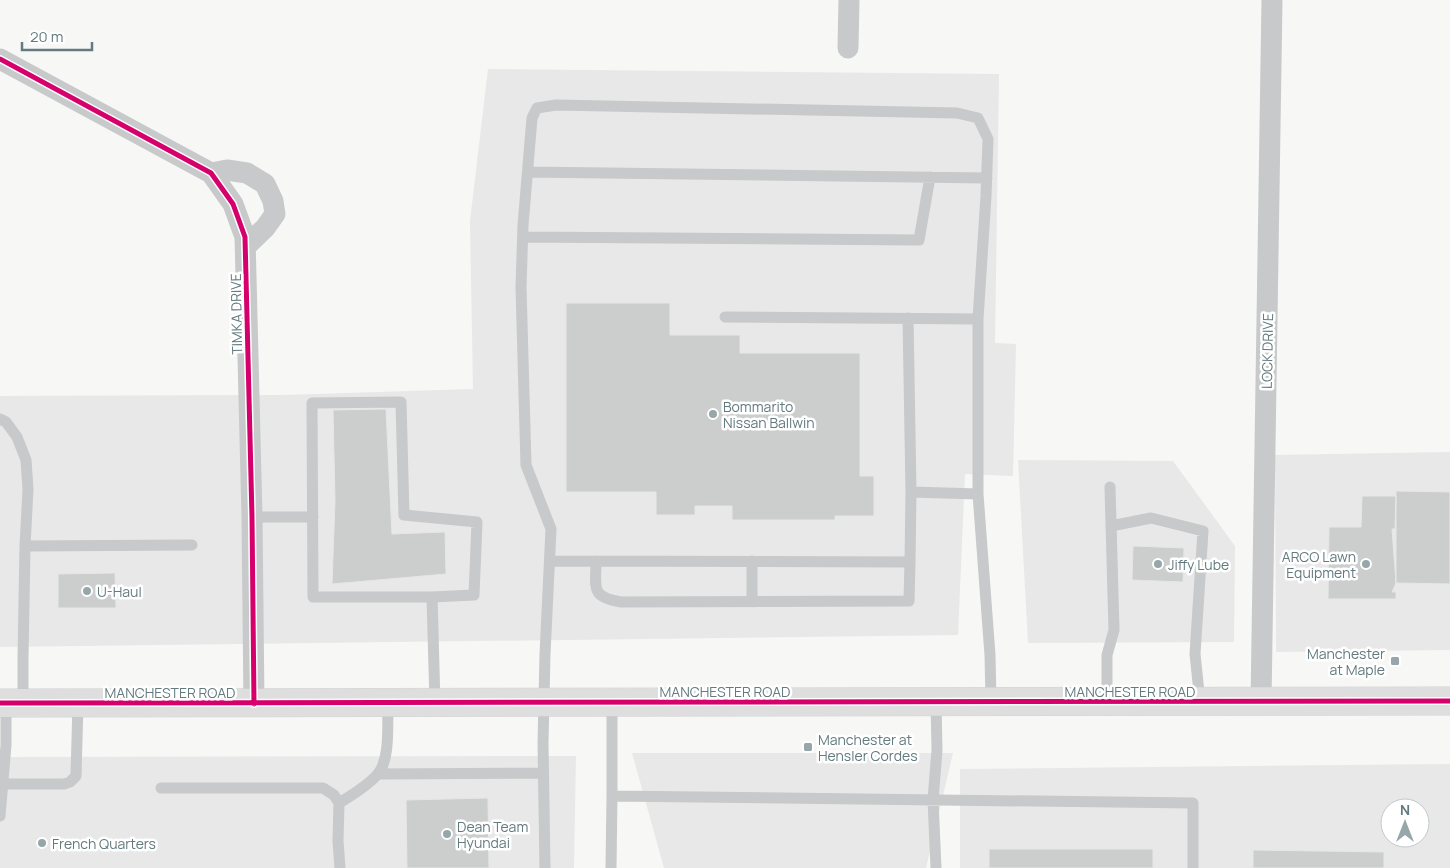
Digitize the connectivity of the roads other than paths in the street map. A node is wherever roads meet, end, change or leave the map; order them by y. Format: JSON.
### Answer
{"nodes":[{"id":1,"x":849,"y":0,"type":"edge"},
{"id":2,"x":1272,"y":0,"type":"edge"},
{"id":3,"x":848,"y":48,"type":"dead end"},
{"id":4,"x":0,"y":59,"type":"edge"},
{"id":5,"x":528,"y":172,"type":"junction"},
{"id":6,"x":211,"y":173,"type":"junction"},
{"id":7,"x":930,"y":177,"type":"junction"},
{"id":8,"x":986,"y":178,"type":"junction"},
{"id":9,"x":522,"y":237,"type":"junction"},
{"id":10,"x":246,"y":246,"type":"junction"},
{"id":11,"x":725,"y":317,"type":"dead end"},
{"id":12,"x":908,"y":318,"type":"junction"},
{"id":13,"x":978,"y":319,"type":"junction"},
{"id":14,"x":0,"y":419,"type":"edge"},
{"id":15,"x":1110,"y":488,"type":"dead end"},
{"id":16,"x":910,"y":492,"type":"junction"},
{"id":17,"x":978,"y":494,"type":"junction"},
{"id":18,"x":312,"y":516,"type":"junction"},
{"id":19,"x":252,"y":517,"type":"junction"},
{"id":20,"x":1111,"y":526,"type":"junction"},
{"id":21,"x":192,"y":545,"type":"dead end"},
{"id":22,"x":25,"y":546,"type":"junction"},
{"id":23,"x":550,"y":561,"type":"junction"},
{"id":24,"x":596,"y":561,"type":"junction"},
{"id":25,"x":752,"y":561,"type":"junction"},
{"id":26,"x":910,"y":562,"type":"junction"},
{"id":27,"x":432,"y":597,"type":"junction"},
{"id":28,"x":752,"y":602,"type":"junction"},
{"id":29,"x":1450,"y":701,"type":"edge"},
{"id":30,"x":544,"y":702,"type":"junction"},
{"id":31,"x":936,"y":702,"type":"junction"},
{"id":32,"x":991,"y":702,"type":"junction"},
{"id":33,"x":1107,"y":702,"type":"junction"},
{"id":34,"x":1200,"y":702,"type":"junction"},
{"id":35,"x":1261,"y":702,"type":"junction"},
{"id":36,"x":10,"y":703,"type":"edge"},
{"id":37,"x":78,"y":703,"type":"junction"},
{"id":38,"x":388,"y":703,"type":"junction"},
{"id":39,"x":435,"y":703,"type":"junction"},
{"id":40,"x":612,"y":703,"type":"junction"},
{"id":41,"x":254,"y":704,"type":"junction"},
{"id":42,"x":543,"y":773,"type":"junction"},
{"id":43,"x":378,"y":774,"type":"junction"},
{"id":44,"x":2,"y":784,"type":"junction"},
{"id":45,"x":161,"y":788,"type":"dead end"},
{"id":46,"x":612,"y":796,"type":"junction"},
{"id":47,"x":933,"y":800,"type":"junction"},
{"id":48,"x":339,"y":803,"type":"junction"},
{"id":49,"x":0,"y":816,"type":"edge"},
{"id":50,"x":340,"y":868,"type":"edge"},
{"id":51,"x":545,"y":868,"type":"edge"},
{"id":52,"x":611,"y":868,"type":"edge"},
{"id":53,"x":936,"y":868,"type":"edge"},
{"id":54,"x":1193,"y":868,"type":"edge"}],
"edges":[{"from":1,"to":3,"type":"street"},
{"from":2,"to":35,"type":"street","name":"LOCK DRIVE"},
{"from":4,"to":6,"type":"street","name":"TIMKA DRIVE"},
{"from":5,"to":7,"type":"lane"},
{"from":5,"to":8,"type":"lane"},
{"from":5,"to":9,"type":"lane"},
{"from":6,"to":10,"type":"street","name":"TIMKA DRIVE"},
{"from":6,"to":10,"type":"street"},
{"from":7,"to":8,"type":"lane"},
{"from":7,"to":9,"type":"lane"},
{"from":8,"to":13,"type":"lane"},
{"from":9,"to":23,"type":"lane"},
{"from":10,"to":19,"type":"street","name":"TIMKA DRIVE"},
{"from":11,"to":12,"type":"lane"},
{"from":12,"to":13,"type":"lane"},
{"from":12,"to":16,"type":"lane"},
{"from":13,"to":17,"type":"lane"},
{"from":14,"to":22,"type":"lane"},
{"from":15,"to":20,"type":"lane"},
{"from":16,"to":17,"type":"lane"},
{"from":16,"to":26,"type":"lane"},
{"from":17,"to":32,"type":"lane"},
{"from":18,"to":19,"type":"lane"},
{"from":18,"to":27,"type":"lane"},
{"from":18,"to":27,"type":"lane"},
{"from":19,"to":41,"type":"street","name":"TIMKA DRIVE"},
{"from":20,"to":33,"type":"lane"},
{"from":20,"to":34,"type":"lane"},
{"from":21,"to":22,"type":"lane"},
{"from":22,"to":36,"type":"lane"},
{"from":23,"to":24,"type":"lane"},
{"from":23,"to":30,"type":"lane"},
{"from":24,"to":25,"type":"lane"},
{"from":24,"to":28,"type":"lane"},
{"from":25,"to":26,"type":"lane"},
{"from":25,"to":28,"type":"lane"},
{"from":26,"to":28,"type":"lane"},
{"from":27,"to":39,"type":"lane"},
{"from":29,"to":35,"type":"highway","name":"MANCHESTER ROAD"},
{"from":30,"to":39,"type":"highway","name":"MANCHESTER ROAD"},
{"from":30,"to":40,"type":"highway","name":"MANCHESTER ROAD"},
{"from":30,"to":42,"type":"lane"},
{"from":31,"to":32,"type":"highway","name":"MANCHESTER ROAD"},
{"from":31,"to":40,"type":"highway","name":"MANCHESTER ROAD"},
{"from":31,"to":47,"type":"lane"},
{"from":32,"to":33,"type":"highway","name":"MANCHESTER ROAD"},
{"from":33,"to":34,"type":"highway","name":"MANCHESTER ROAD"},
{"from":34,"to":35,"type":"highway","name":"MANCHESTER ROAD"},
{"from":36,"to":37,"type":"highway","name":"MANCHESTER ROAD"},
{"from":36,"to":44,"type":"lane"},
{"from":37,"to":41,"type":"highway","name":"MANCHESTER ROAD"},
{"from":37,"to":44,"type":"lane"},
{"from":38,"to":39,"type":"highway","name":"MANCHESTER ROAD"},
{"from":38,"to":41,"type":"highway","name":"MANCHESTER ROAD"},
{"from":38,"to":43,"type":"lane"},
{"from":40,"to":46,"type":"lane"},
{"from":42,"to":43,"type":"lane"},
{"from":42,"to":51,"type":"lane"},
{"from":43,"to":48,"type":"lane"},
{"from":44,"to":49,"type":"lane"},
{"from":45,"to":48,"type":"lane"},
{"from":46,"to":47,"type":"lane"},
{"from":46,"to":52,"type":"lane"},
{"from":47,"to":53,"type":"lane"},
{"from":47,"to":54,"type":"lane"},
{"from":48,"to":50,"type":"lane"}]}
